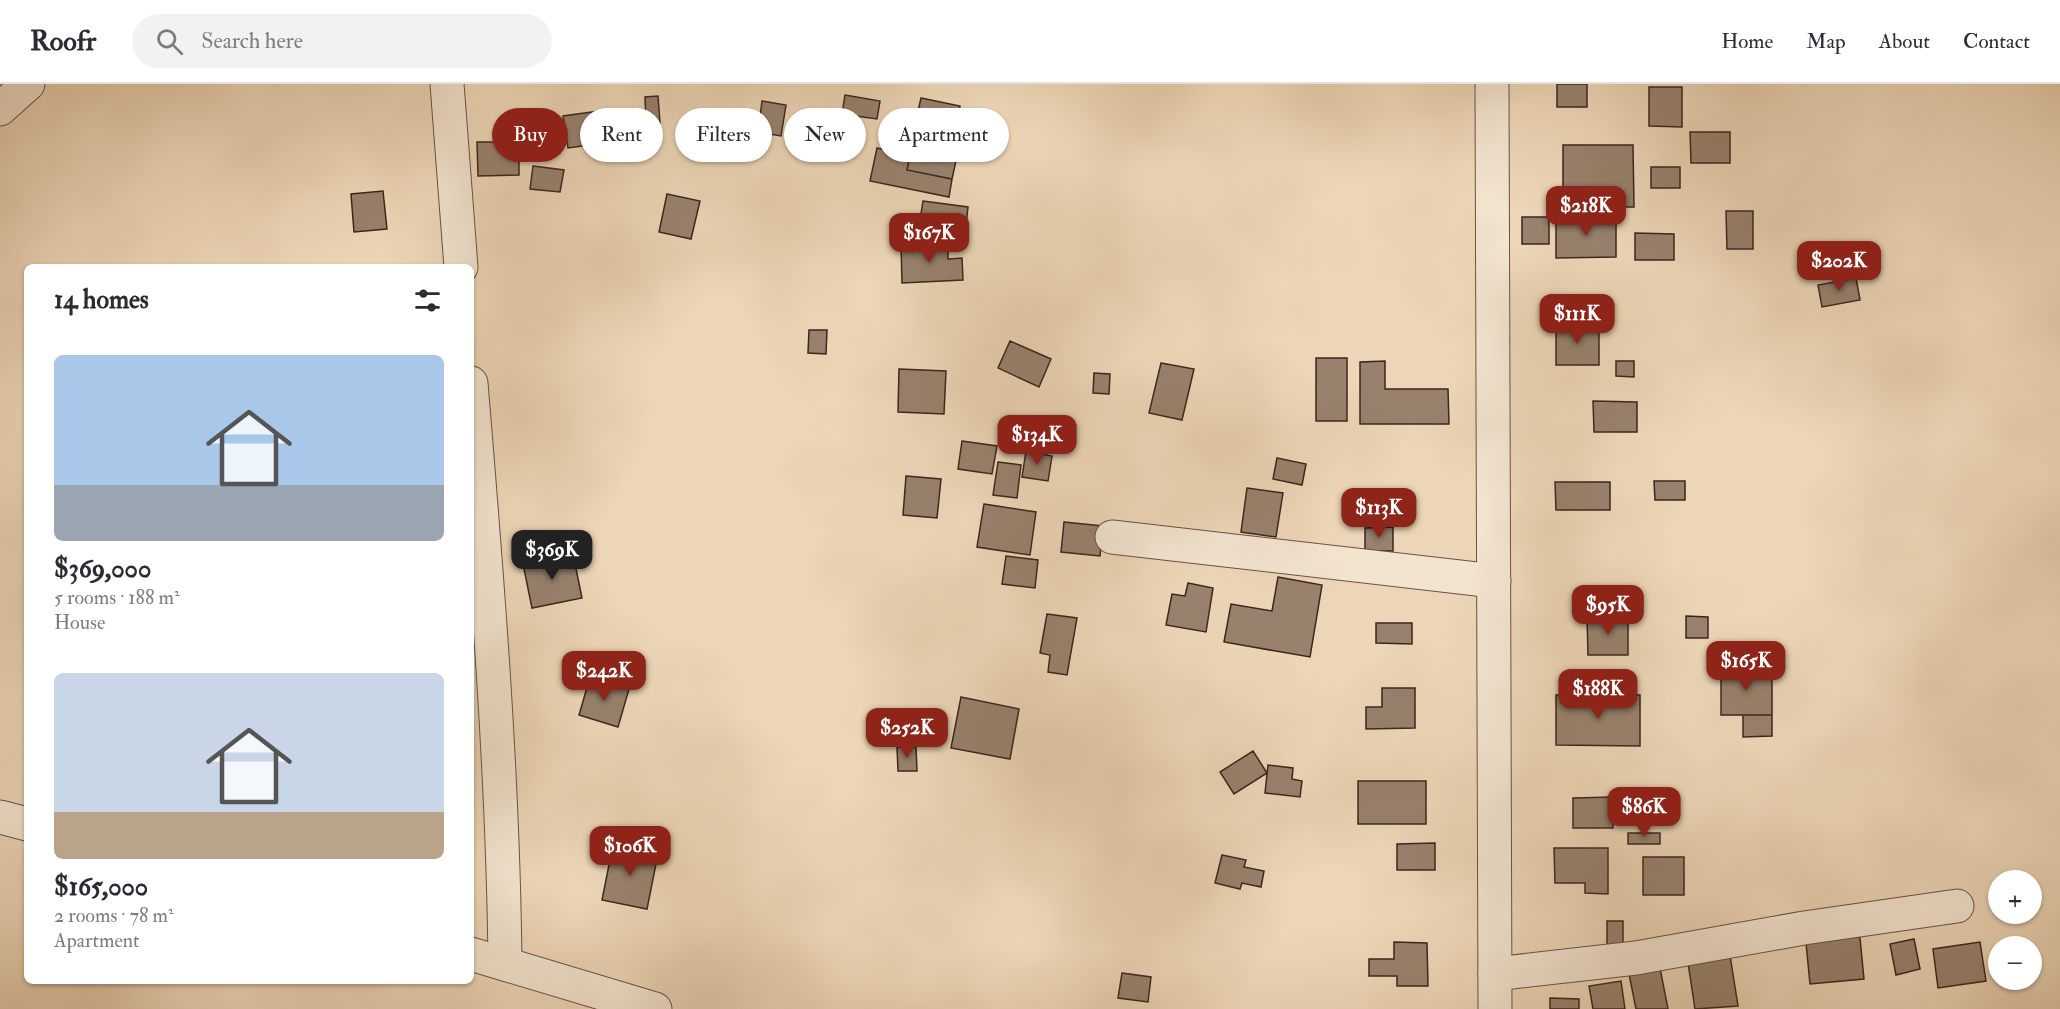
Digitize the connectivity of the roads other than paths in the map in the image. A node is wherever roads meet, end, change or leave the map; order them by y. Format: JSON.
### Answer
{"nodes":[{"id":1,"x":28,"y":84,"type":"edge"},
{"id":2,"x":447,"y":84,"type":"edge"},
{"id":3,"x":1492,"y":84,"type":"edge"},
{"id":4,"x":0,"y":109,"type":"edge"},
{"id":5,"x":461,"y":264,"type":"edge"},
{"id":6,"x":474,"y":418,"type":"edge"},
{"id":7,"x":1112,"y":537,"type":"dead end"},
{"id":8,"x":1494,"y":581,"type":"junction"},
{"id":9,"x":0,"y":817,"type":"edge"},
{"id":10,"x":24,"y":823,"type":"edge"},
{"id":11,"x":1957,"y":906,"type":"dead end"},
{"id":12,"x":474,"y":955,"type":"edge"},
{"id":13,"x":505,"y":964,"type":"junction"},
{"id":14,"x":1496,"y":974,"type":"junction"},
{"id":15,"x":655,"y":1009,"type":"edge"},
{"id":16,"x":1495,"y":1009,"type":"edge"}],
"edges":[{"from":1,"to":4,"type":"street"},
{"from":2,"to":5,"type":"street"},
{"from":3,"to":8,"type":"street"},
{"from":6,"to":13,"type":"street"},
{"from":7,"to":8,"type":"street"},
{"from":8,"to":14,"type":"street"},
{"from":9,"to":10,"type":"street"},
{"from":11,"to":14,"type":"street"},
{"from":12,"to":13,"type":"street"},
{"from":13,"to":15,"type":"street"},
{"from":14,"to":16,"type":"street"}]}
